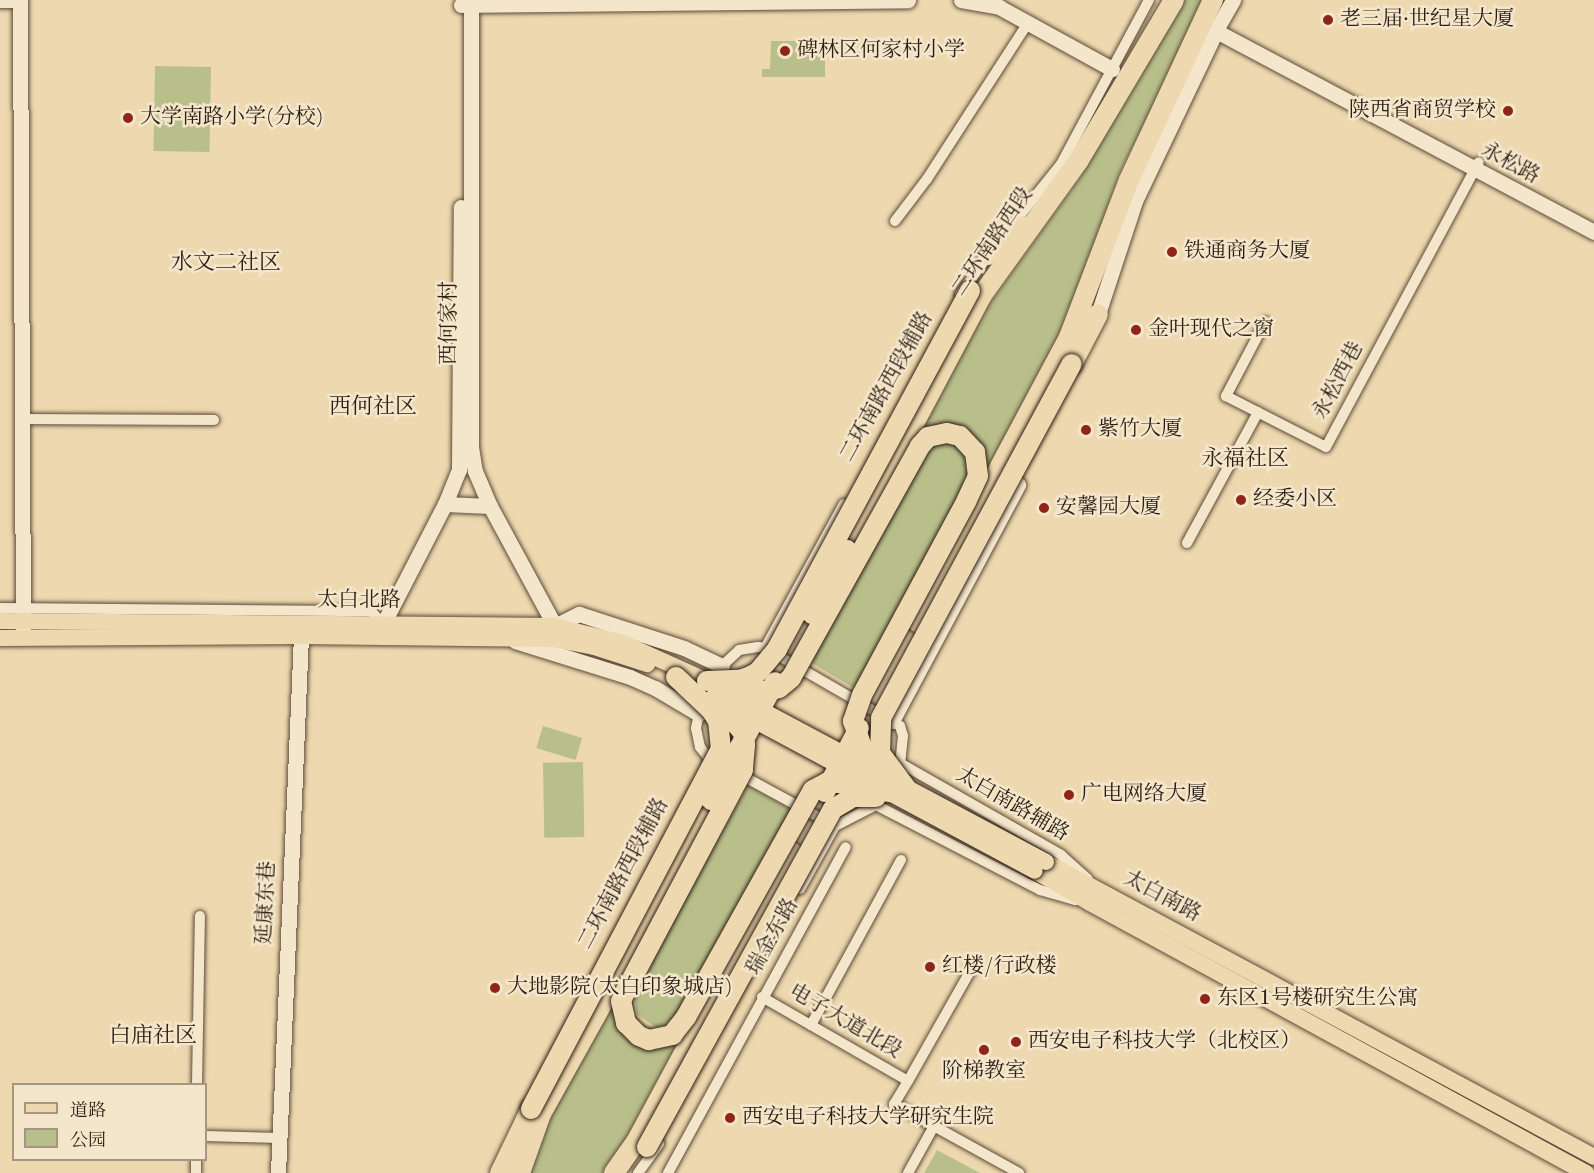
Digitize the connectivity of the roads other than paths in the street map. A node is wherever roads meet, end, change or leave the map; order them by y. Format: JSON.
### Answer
{"nodes":[{"id":1,"x":0,"y":0,"type":"edge"},
{"id":2,"x":20,"y":0,"type":"edge"},
{"id":3,"x":817,"y":0,"type":"edge"},
{"id":4,"x":908,"y":0,"type":"edge"},
{"id":5,"x":961,"y":0,"type":"edge"},
{"id":6,"x":1149,"y":0,"type":"edge"},
{"id":7,"x":1172,"y":0,"type":"edge"},
{"id":8,"x":1213,"y":0,"type":"edge"},
{"id":9,"x":1233,"y":0,"type":"edge"},
{"id":10,"x":466,"y":3,"type":"edge"},
{"id":11,"x":1028,"y":23,"type":"junction"},
{"id":12,"x":1219,"y":27,"type":"junction"},
{"id":13,"x":1112,"y":69,"type":"junction"},
{"id":14,"x":1165,"y":100,"type":"junction"},
{"id":15,"x":1477,"y":165,"type":"junction"},
{"id":16,"x":1044,"y":209,"type":"junction"},
{"id":17,"x":895,"y":221,"type":"dead end"},
{"id":18,"x":1594,"y":223,"type":"edge"},
{"id":19,"x":1594,"y":232,"type":"edge"},
{"id":20,"x":988,"y":255,"type":"junction"},
{"id":21,"x":976,"y":293,"type":"junction"},
{"id":22,"x":1098,"y":314,"type":"junction"},
{"id":23,"x":1265,"y":322,"type":"dead end"},
{"id":24,"x":1258,"y":412,"type":"junction"},
{"id":25,"x":21,"y":419,"type":"junction"},
{"id":26,"x":214,"y":420,"type":"dead end"},
{"id":27,"x":909,"y":462,"type":"junction"},
{"id":28,"x":881,"y":487,"type":"junction"},
{"id":29,"x":967,"y":500,"type":"junction"},
{"id":30,"x":446,"y":504,"type":"junction"},
{"id":31,"x":490,"y":506,"type":"junction"},
{"id":32,"x":877,"y":524,"type":"junction"},
{"id":33,"x":966,"y":531,"type":"junction"},
{"id":34,"x":944,"y":542,"type":"junction"},
{"id":35,"x":1187,"y":543,"type":"dead end"},
{"id":36,"x":0,"y":608,"type":"edge"},
{"id":37,"x":0,"y":621,"type":"edge"},
{"id":38,"x":23,"y":622,"type":"junction"},
{"id":39,"x":383,"y":624,"type":"junction"},
{"id":40,"x":555,"y":626,"type":"junction"},
{"id":41,"x":301,"y":636,"type":"junction"},
{"id":42,"x":0,"y":638,"type":"edge"},
{"id":43,"x":506,"y":638,"type":"junction"},
{"id":44,"x":765,"y":648,"type":"junction"},
{"id":45,"x":722,"y":666,"type":"junction"},
{"id":46,"x":676,"y":678,"type":"junction"},
{"id":47,"x":711,"y":690,"type":"junction"},
{"id":48,"x":699,"y":714,"type":"junction"},
{"id":49,"x":892,"y":721,"type":"junction"},
{"id":50,"x":708,"y":757,"type":"junction"},
{"id":51,"x":900,"y":763,"type":"junction"},
{"id":52,"x":891,"y":792,"type":"junction"},
{"id":53,"x":835,"y":826,"type":"junction"},
{"id":54,"x":846,"y":847,"type":"dead end"},
{"id":55,"x":901,"y":860,"type":"dead end"},
{"id":56,"x":1040,"y":866,"type":"junction"},
{"id":57,"x":1099,"y":889,"type":"junction"},
{"id":58,"x":1090,"y":903,"type":"junction"},
{"id":59,"x":200,"y":916,"type":"dead end"},
{"id":60,"x":660,"y":925,"type":"junction"},
{"id":61,"x":633,"y":949,"type":"junction"},
{"id":62,"x":715,"y":965,"type":"junction"},
{"id":63,"x":973,"y":966,"type":"dead end"},
{"id":64,"x":631,"y":978,"type":"junction"},
{"id":65,"x":716,"y":992,"type":"junction"},
{"id":66,"x":762,"y":997,"type":"junction"},
{"id":67,"x":693,"y":1005,"type":"junction"},
{"id":68,"x":811,"y":1025,"type":"junction"},
{"id":69,"x":908,"y":1081,"type":"junction"},
{"id":70,"x":197,"y":1083,"type":"edge"},
{"id":71,"x":536,"y":1111,"type":"junction"},
{"id":72,"x":934,"y":1126,"type":"junction"},
{"id":73,"x":207,"y":1136,"type":"edge"},
{"id":74,"x":279,"y":1138,"type":"junction"},
{"id":75,"x":642,"y":1144,"type":"junction"},
{"id":76,"x":1594,"y":1157,"type":"edge"},
{"id":77,"x":278,"y":1173,"type":"edge"},
{"id":78,"x":500,"y":1173,"type":"edge"},
{"id":79,"x":518,"y":1173,"type":"edge"},
{"id":80,"x":614,"y":1173,"type":"edge"},
{"id":81,"x":624,"y":1173,"type":"edge"},
{"id":82,"x":630,"y":1173,"type":"edge"},
{"id":83,"x":638,"y":1173,"type":"edge"},
{"id":84,"x":668,"y":1173,"type":"edge"},
{"id":85,"x":908,"y":1173,"type":"edge"},
{"id":86,"x":1019,"y":1173,"type":"edge"},
{"id":87,"x":1586,"y":1173,"type":"edge"}],
"edges":[{"from":1,"to":2,"type":"street"},
{"from":2,"to":25,"type":"street"},
{"from":3,"to":4,"type":"street"},
{"from":3,"to":10,"type":"street"},
{"from":5,"to":11,"type":"street"},
{"from":6,"to":13,"type":"street","name":"二环南路西段辅路"},
{"from":7,"to":16,"type":"highway","name":"二环南路西段"},
{"from":8,"to":14,"type":"highway"},
{"from":9,"to":12,"type":"street"},
{"from":10,"to":30,"type":"street","name":"西何家村"},
{"from":10,"to":31,"type":"street","name":"西何家村"},
{"from":11,"to":13,"type":"street"},
{"from":11,"to":17,"type":"street"},
{"from":12,"to":14,"type":"street"},
{"from":12,"to":15,"type":"street","name":"永松路"},
{"from":12,"to":22,"type":"street"},
{"from":13,"to":20,"type":"street","name":"二环南路西段辅路"},
{"from":14,"to":33,"type":"highway"},
{"from":15,"to":18,"type":"street","name":"永松路"},
{"from":15,"to":19,"type":"street","name":"永松路"},
{"from":15,"to":24,"type":"street","name":"永松西巷"},
{"from":16,"to":20,"type":"highway"},
{"from":16,"to":21,"type":"highway"},
{"from":20,"to":44,"type":"street","name":"二环南路西段辅路"},
{"from":21,"to":28,"type":"highway","name":"二环南路西段"},
{"from":21,"to":47,"type":"highway","bridge":true},
{"from":22,"to":49,"type":"street"},
{"from":22,"to":52,"type":"highway","bridge":true},
{"from":23,"to":24,"type":"street","name":"永松西巷"},
{"from":24,"to":35,"type":"street"},
{"from":25,"to":26,"type":"street"},
{"from":25,"to":38,"type":"street"},
{"from":27,"to":28,"type":"highway"},
{"from":27,"to":29,"type":"highway","bridge":true},
{"from":27,"to":32,"type":"highway","bridge":true},
{"from":28,"to":32,"type":"highway"},
{"from":28,"to":61,"type":"highway","name":"二环南路西段","bridge":true},
{"from":29,"to":33,"type":"highway"},
{"from":29,"to":34,"type":"highway","bridge":true},
{"from":30,"to":31,"type":"street"},
{"from":30,"to":39,"type":"street","name":"西何家村"},
{"from":31,"to":40,"type":"street","name":"西何家村"},
{"from":32,"to":47,"type":"highway","bridge":true},
{"from":33,"to":34,"type":"highway"},
{"from":33,"to":65,"type":"highway","bridge":true},
{"from":34,"to":52,"type":"highway","bridge":true},
{"from":36,"to":38,"type":"street"},
{"from":37,"to":38,"type":"main road","name":"太白北路"},
{"from":38,"to":39,"type":"main road","name":"太白北路"},
{"from":38,"to":41,"type":"main road","name":"太白北路"},
{"from":38,"to":42,"type":"main road","name":"太白北路"},
{"from":39,"to":40,"type":"main road","name":"太白北路"},
{"from":40,"to":45,"type":"street"},
{"from":40,"to":47,"type":"main road","name":"太白北路"},
{"from":41,"to":43,"type":"main road","name":"太白北路"},
{"from":41,"to":74,"type":"street","name":"延康东巷"},
{"from":43,"to":46,"type":"main road","name":"太白北路"},
{"from":43,"to":48,"type":"street"},
{"from":44,"to":45,"type":"street"},
{"from":44,"to":49,"type":"street"},
{"from":45,"to":48,"type":"street"},
{"from":46,"to":47,"type":"main road","name":"太白北路"},
{"from":46,"to":71,"type":"highway","bridge":true},
{"from":47,"to":52,"type":"main road","name":"太白南路","bridge":true},
{"from":47,"to":60,"type":"highway","bridge":true},
{"from":48,"to":50,"type":"street"},
{"from":49,"to":51,"type":"street"},
{"from":50,"to":53,"type":"street"},
{"from":50,"to":78,"type":"street","name":"二环南路西段辅路"},
{"from":51,"to":52,"type":"street"},
{"from":51,"to":57,"type":"street","name":"太白南路辅路"},
{"from":52,"to":53,"type":"street"},
{"from":52,"to":56,"type":"main road","name":"太白南路","bridge":true},
{"from":52,"to":58,"type":"street"},
{"from":52,"to":62,"type":"highway","bridge":true},
{"from":52,"to":75,"type":"highway","bridge":true},
{"from":53,"to":83,"type":"street"},
{"from":54,"to":66,"type":"street","name":"瑞金东路"},
{"from":55,"to":68,"type":"street"},
{"from":56,"to":57,"type":"main road","name":"太白南路"},
{"from":56,"to":58,"type":"main road","name":"太白南路"},
{"from":57,"to":76,"type":"main road","name":"太白南路"},
{"from":58,"to":87,"type":"main road","name":"太白南路"},
{"from":59,"to":70,"type":"street"},
{"from":60,"to":61,"type":"highway"},
{"from":60,"to":64,"type":"highway","bridge":true},
{"from":61,"to":64,"type":"highway"},
{"from":61,"to":71,"type":"highway"},
{"from":62,"to":65,"type":"highway"},
{"from":62,"to":67,"type":"highway","bridge":true},
{"from":63,"to":69,"type":"street"},
{"from":64,"to":67,"type":"highway","bridge":true},
{"from":65,"to":67,"type":"highway"},
{"from":65,"to":75,"type":"highway"},
{"from":66,"to":68,"type":"street","name":"电子大道北段"},
{"from":66,"to":84,"type":"street","name":"瑞金东路"},
{"from":68,"to":69,"type":"street","name":"电子大道北段"},
{"from":69,"to":72,"type":"street","name":"电子大道北段"},
{"from":71,"to":78,"type":"highway"},
{"from":71,"to":79,"type":"highway"},
{"from":72,"to":85,"type":"street"},
{"from":72,"to":86,"type":"street"},
{"from":73,"to":74,"type":"street"},
{"from":74,"to":77,"type":"street","name":"延康东巷"},
{"from":75,"to":80,"type":"highway"},
{"from":75,"to":81,"type":"highway"},
{"from":75,"to":82,"type":"highway"}]}
